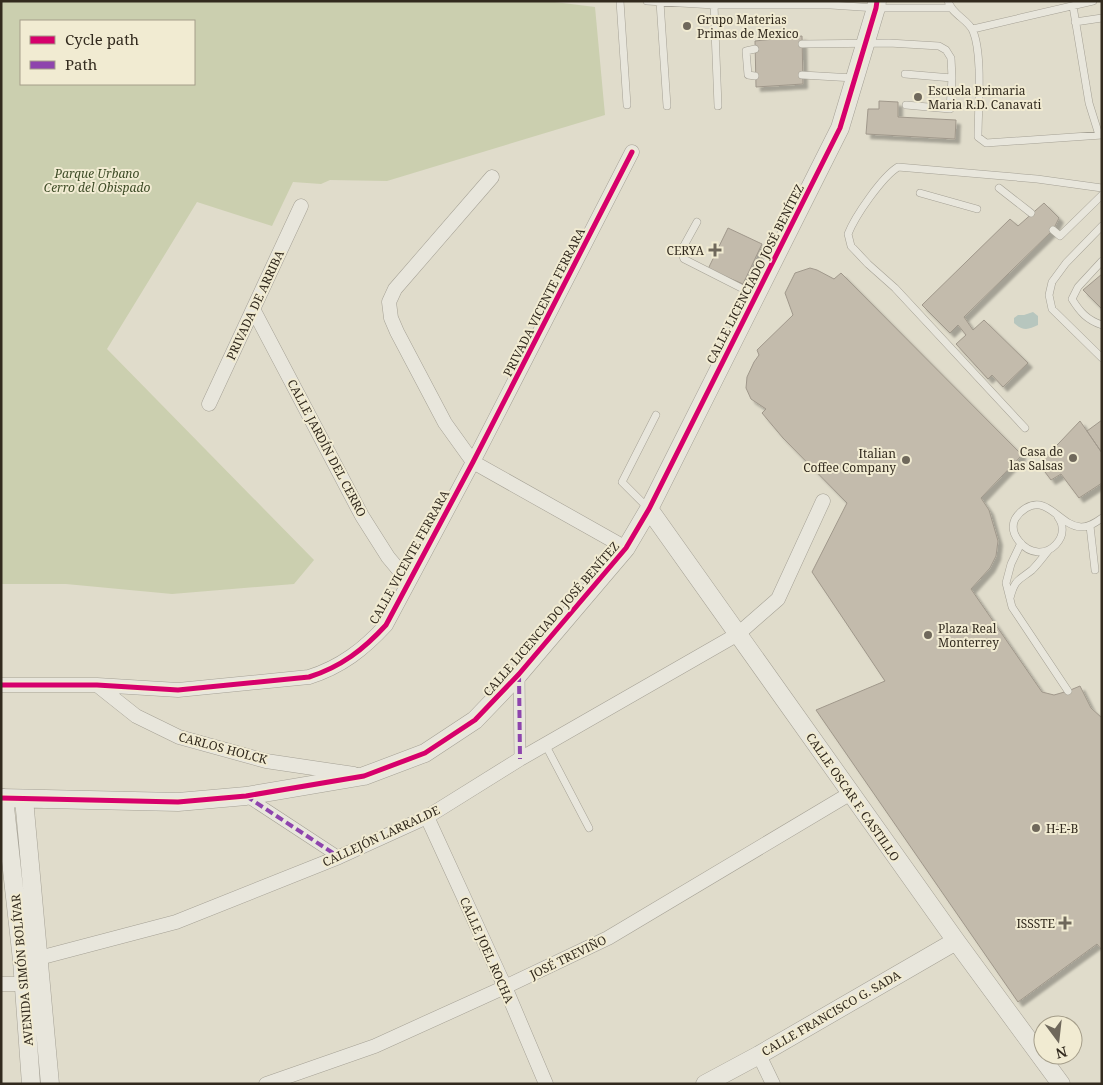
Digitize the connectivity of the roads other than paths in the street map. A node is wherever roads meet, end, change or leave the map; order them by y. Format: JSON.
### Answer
{"nodes":[{"id":1,"x":620,"y":1,"type":"edge"},
{"id":2,"x":647,"y":1,"type":"edge"},
{"id":3,"x":1093,"y":1,"type":"edge"},
{"id":4,"x":660,"y":2,"type":"edge"},
{"id":5,"x":876,"y":4,"type":"edge"},
{"id":6,"x":920,"y":4,"type":"edge"},
{"id":7,"x":949,"y":4,"type":"edge"},
{"id":8,"x":714,"y":5,"type":"junction"},
{"id":9,"x":1073,"y":6,"type":"junction"},
{"id":10,"x":1102,"y":18,"type":"edge"},
{"id":11,"x":1075,"y":22,"type":"junction"},
{"id":12,"x":973,"y":29,"type":"junction"},
{"id":13,"x":802,"y":44,"type":"dead end"},
{"id":14,"x":865,"y":44,"type":"junction"},
{"id":15,"x":755,"y":49,"type":"dead end"},
{"id":16,"x":905,"y":74,"type":"dead end"},
{"id":17,"x":802,"y":75,"type":"dead end"},
{"id":18,"x":755,"y":76,"type":"dead end"},
{"id":19,"x":855,"y":78,"type":"junction"},
{"id":20,"x":952,"y":78,"type":"junction"},
{"id":21,"x":906,"y":105,"type":"dead end"},
{"id":22,"x":626,"y":106,"type":"dead end"},
{"id":23,"x":667,"y":106,"type":"dead end"},
{"id":24,"x":718,"y":106,"type":"dead end"},
{"id":25,"x":1100,"y":135,"type":"edge"},
{"id":26,"x":632,"y":152,"type":"dead end"},
{"id":27,"x":492,"y":177,"type":"dead end"},
{"id":28,"x":999,"y":188,"type":"dead end"},
{"id":29,"x":1102,"y":188,"type":"edge"},
{"id":30,"x":920,"y":193,"type":"dead end"},
{"id":31,"x":1102,"y":195,"type":"edge"},
{"id":32,"x":301,"y":206,"type":"dead end"},
{"id":33,"x":977,"y":209,"type":"dead end"},
{"id":34,"x":1031,"y":213,"type":"dead end"},
{"id":35,"x":698,"y":222,"type":"dead end"},
{"id":36,"x":1102,"y":226,"type":"edge"},
{"id":37,"x":1053,"y":230,"type":"dead end"},
{"id":38,"x":1102,"y":261,"type":"edge"},
{"id":39,"x":756,"y":295,"type":"junction"},
{"id":40,"x":253,"y":309,"type":"junction"},
{"id":41,"x":1102,"y":325,"type":"edge"},
{"id":42,"x":1102,"y":358,"type":"edge"},
{"id":43,"x":209,"y":404,"type":"dead end"},
{"id":44,"x":656,"y":414,"type":"dead end"},
{"id":45,"x":1025,"y":428,"type":"dead end"},
{"id":46,"x":473,"y":462,"type":"junction"},
{"id":47,"x":823,"y":501,"type":"dead end"},
{"id":48,"x":649,"y":509,"type":"junction"},
{"id":49,"x":1058,"y":517,"type":"junction"},
{"id":50,"x":1102,"y":518,"type":"edge"},
{"id":51,"x":1090,"y":526,"type":"junction"},
{"id":52,"x":1020,"y":543,"type":"junction"},
{"id":53,"x":626,"y":548,"type":"junction"},
{"id":54,"x":1048,"y":551,"type":"junction"},
{"id":55,"x":1095,"y":570,"type":"dead end"},
{"id":56,"x":408,"y":581,"type":"junction"},
{"id":57,"x":1010,"y":598,"type":"junction"},
{"id":58,"x":738,"y":634,"type":"junction"},
{"id":59,"x":519,"y":674,"type":"junction"},
{"id":60,"x":1,"y":685,"type":"edge"},
{"id":61,"x":97,"y":685,"type":"junction"},
{"id":62,"x":1068,"y":691,"type":"dead end"},
{"id":63,"x":545,"y":744,"type":"junction"},
{"id":64,"x":520,"y":759,"type":"junction"},
{"id":65,"x":364,"y":776,"type":"junction"},
{"id":66,"x":851,"y":793,"type":"junction"},
{"id":67,"x":246,"y":796,"type":"junction"},
{"id":68,"x":2,"y":798,"type":"edge"},
{"id":69,"x":24,"y":799,"type":"junction"},
{"id":70,"x":427,"y":817,"type":"junction"},
{"id":71,"x":589,"y":828,"type":"dead end"},
{"id":72,"x":339,"y":857,"type":"junction"},
{"id":73,"x":956,"y":941,"type":"junction"},
{"id":74,"x":30,"y":959,"type":"junction"},
{"id":75,"x":1,"y":984,"type":"edge"},
{"id":76,"x":33,"y":984,"type":"junction"},
{"id":77,"x":505,"y":987,"type":"junction"},
{"id":78,"x":759,"y":1055,"type":"junction"},
{"id":79,"x":31,"y":1084,"type":"edge"},
{"id":80,"x":50,"y":1084,"type":"edge"},
{"id":81,"x":266,"y":1084,"type":"edge"},
{"id":82,"x":546,"y":1084,"type":"edge"},
{"id":83,"x":705,"y":1084,"type":"edge"},
{"id":84,"x":773,"y":1084,"type":"edge"},
{"id":85,"x":1060,"y":1084,"type":"edge"}],
"edges":[{"from":1,"to":22,"type":"lane"},
{"from":2,"to":4,"type":"lane"},
{"from":3,"to":9,"type":"lane"},
{"from":4,"to":8,"type":"lane"},
{"from":4,"to":23,"type":"lane"},
{"from":5,"to":6,"type":"lane"},
{"from":5,"to":8,"type":"lane"},
{"from":5,"to":14,"type":"street","name":"CALLE LICENCIADO JOSÉ BENÍTEZ"},
{"from":6,"to":7,"type":"lane"},
{"from":7,"to":12,"type":"lane"},
{"from":8,"to":24,"type":"lane"},
{"from":9,"to":11,"type":"lane"},
{"from":9,"to":12,"type":"lane"},
{"from":10,"to":11,"type":"lane"},
{"from":11,"to":25,"type":"lane"},
{"from":12,"to":25,"type":"lane"},
{"from":13,"to":14,"type":"lane"},
{"from":14,"to":19,"type":"street","name":"CALLE LICENCIADO JOSÉ BENÍTEZ"},
{"from":14,"to":20,"type":"lane"},
{"from":15,"to":18,"type":"lane"},
{"from":16,"to":20,"type":"lane"},
{"from":17,"to":19,"type":"lane"},
{"from":19,"to":39,"type":"street","name":"CALLE LICENCIADO JOSÉ BENÍTEZ"},
{"from":20,"to":21,"type":"lane"},
{"from":26,"to":46,"type":"street","name":"PRIVADA VICENTE FERRARA"},
{"from":27,"to":46,"type":"street"},
{"from":28,"to":34,"type":"lane"},
{"from":29,"to":45,"type":"lane"},
{"from":30,"to":33,"type":"lane"},
{"from":31,"to":37,"type":"lane"},
{"from":32,"to":40,"type":"street","name":"PRIVADA DE ARRIBA"},
{"from":35,"to":39,"type":"lane"},
{"from":36,"to":42,"type":"lane"},
{"from":38,"to":41,"type":"lane"},
{"from":39,"to":48,"type":"street","name":"CALLE LICENCIADO JOSÉ BENÍTEZ"},
{"from":40,"to":43,"type":"street","name":"PRIVADA DE ARRIBA"},
{"from":40,"to":56,"type":"street","name":"CALLE JARDÍN DEL CERRO"},
{"from":44,"to":48,"type":"lane"},
{"from":46,"to":53,"type":"street"},
{"from":46,"to":56,"type":"street","name":"CALLE VICENTE FERRARA"},
{"from":47,"to":58,"type":"street","name":"CALLEJÓN LARRALDE"},
{"from":48,"to":53,"type":"street","name":"CALLE LICENCIADO JOSÉ BENÍTEZ"},
{"from":48,"to":58,"type":"street","name":"CALLE OSCAR F. CASTILLO"},
{"from":49,"to":51,"type":"lane"},
{"from":49,"to":52,"type":"lane"},
{"from":49,"to":54,"type":"lane"},
{"from":50,"to":51,"type":"lane"},
{"from":51,"to":55,"type":"lane"},
{"from":52,"to":54,"type":"lane"},
{"from":52,"to":57,"type":"lane"},
{"from":53,"to":59,"type":"street","name":"CALLE LICENCIADO JOSÉ BENÍTEZ"},
{"from":54,"to":57,"type":"lane"},
{"from":56,"to":61,"type":"street","name":"CALLE VICENTE FERRARA"},
{"from":57,"to":62,"type":"lane"},
{"from":58,"to":63,"type":"street","name":"CALLEJÓN LARRALDE"},
{"from":58,"to":66,"type":"street","name":"CALLE OSCAR F. CASTILLO"},
{"from":59,"to":64,"type":"street"},
{"from":59,"to":65,"type":"street","name":"CALLE LICENCIADO JOSÉ BENÍTEZ"},
{"from":60,"to":61,"type":"street","name":"CALLE VICENTE FERRARA"},
{"from":61,"to":65,"type":"street","name":"CARLOS HOLCK"},
{"from":63,"to":64,"type":"street","name":"CALLEJÓN LARRALDE"},
{"from":63,"to":71,"type":"lane"},
{"from":64,"to":70,"type":"street","name":"CALLEJÓN LARRALDE"},
{"from":65,"to":67,"type":"street","name":"CALLE LICENCIADO JOSÉ BENÍTEZ"},
{"from":66,"to":73,"type":"street","name":"CALLE OSCAR F. CASTILLO"},
{"from":66,"to":77,"type":"street","name":"JOSÉ TREVIÑO"},
{"from":67,"to":69,"type":"street","name":"CALLE LICENCIADO JOSÉ BENÍTEZ"},
{"from":67,"to":72,"type":"street"},
{"from":68,"to":69,"type":"street","name":"CALLE LICENCIADO JOSÉ BENÍTEZ"},
{"from":68,"to":74,"type":"street","name":"AVENIDA SIMÓN BOLÍVAR"},
{"from":69,"to":74,"type":"street","name":"AVENIDA SIMÓN BOLÍVAR"},
{"from":70,"to":72,"type":"street","name":"CALLEJÓN LARRALDE"},
{"from":70,"to":77,"type":"street","name":"CALLE JOEL ROCHA"},
{"from":72,"to":74,"type":"street","name":"CALLEJÓN LARRALDE"},
{"from":73,"to":78,"type":"street","name":"CALLE FRANCISCO G. SADA"},
{"from":73,"to":85,"type":"street","name":"CALLE OSCAR F. CASTILLO"},
{"from":74,"to":76,"type":"street","name":"AVENIDA SIMÓN BOLÍVAR"},
{"from":75,"to":76,"type":"street"},
{"from":76,"to":79,"type":"street","name":"AVENIDA SIMÓN BOLÍVAR"},
{"from":76,"to":80,"type":"street","name":"AVENIDA SIMÓN BOLÍVAR"},
{"from":77,"to":81,"type":"street","name":"JOSÉ TREVIÑO"},
{"from":77,"to":82,"type":"street","name":"CALLE JOEL ROCHA"},
{"from":78,"to":83,"type":"street","name":"CALLE FRANCISCO G. SADA"},
{"from":78,"to":84,"type":"street"}]}
